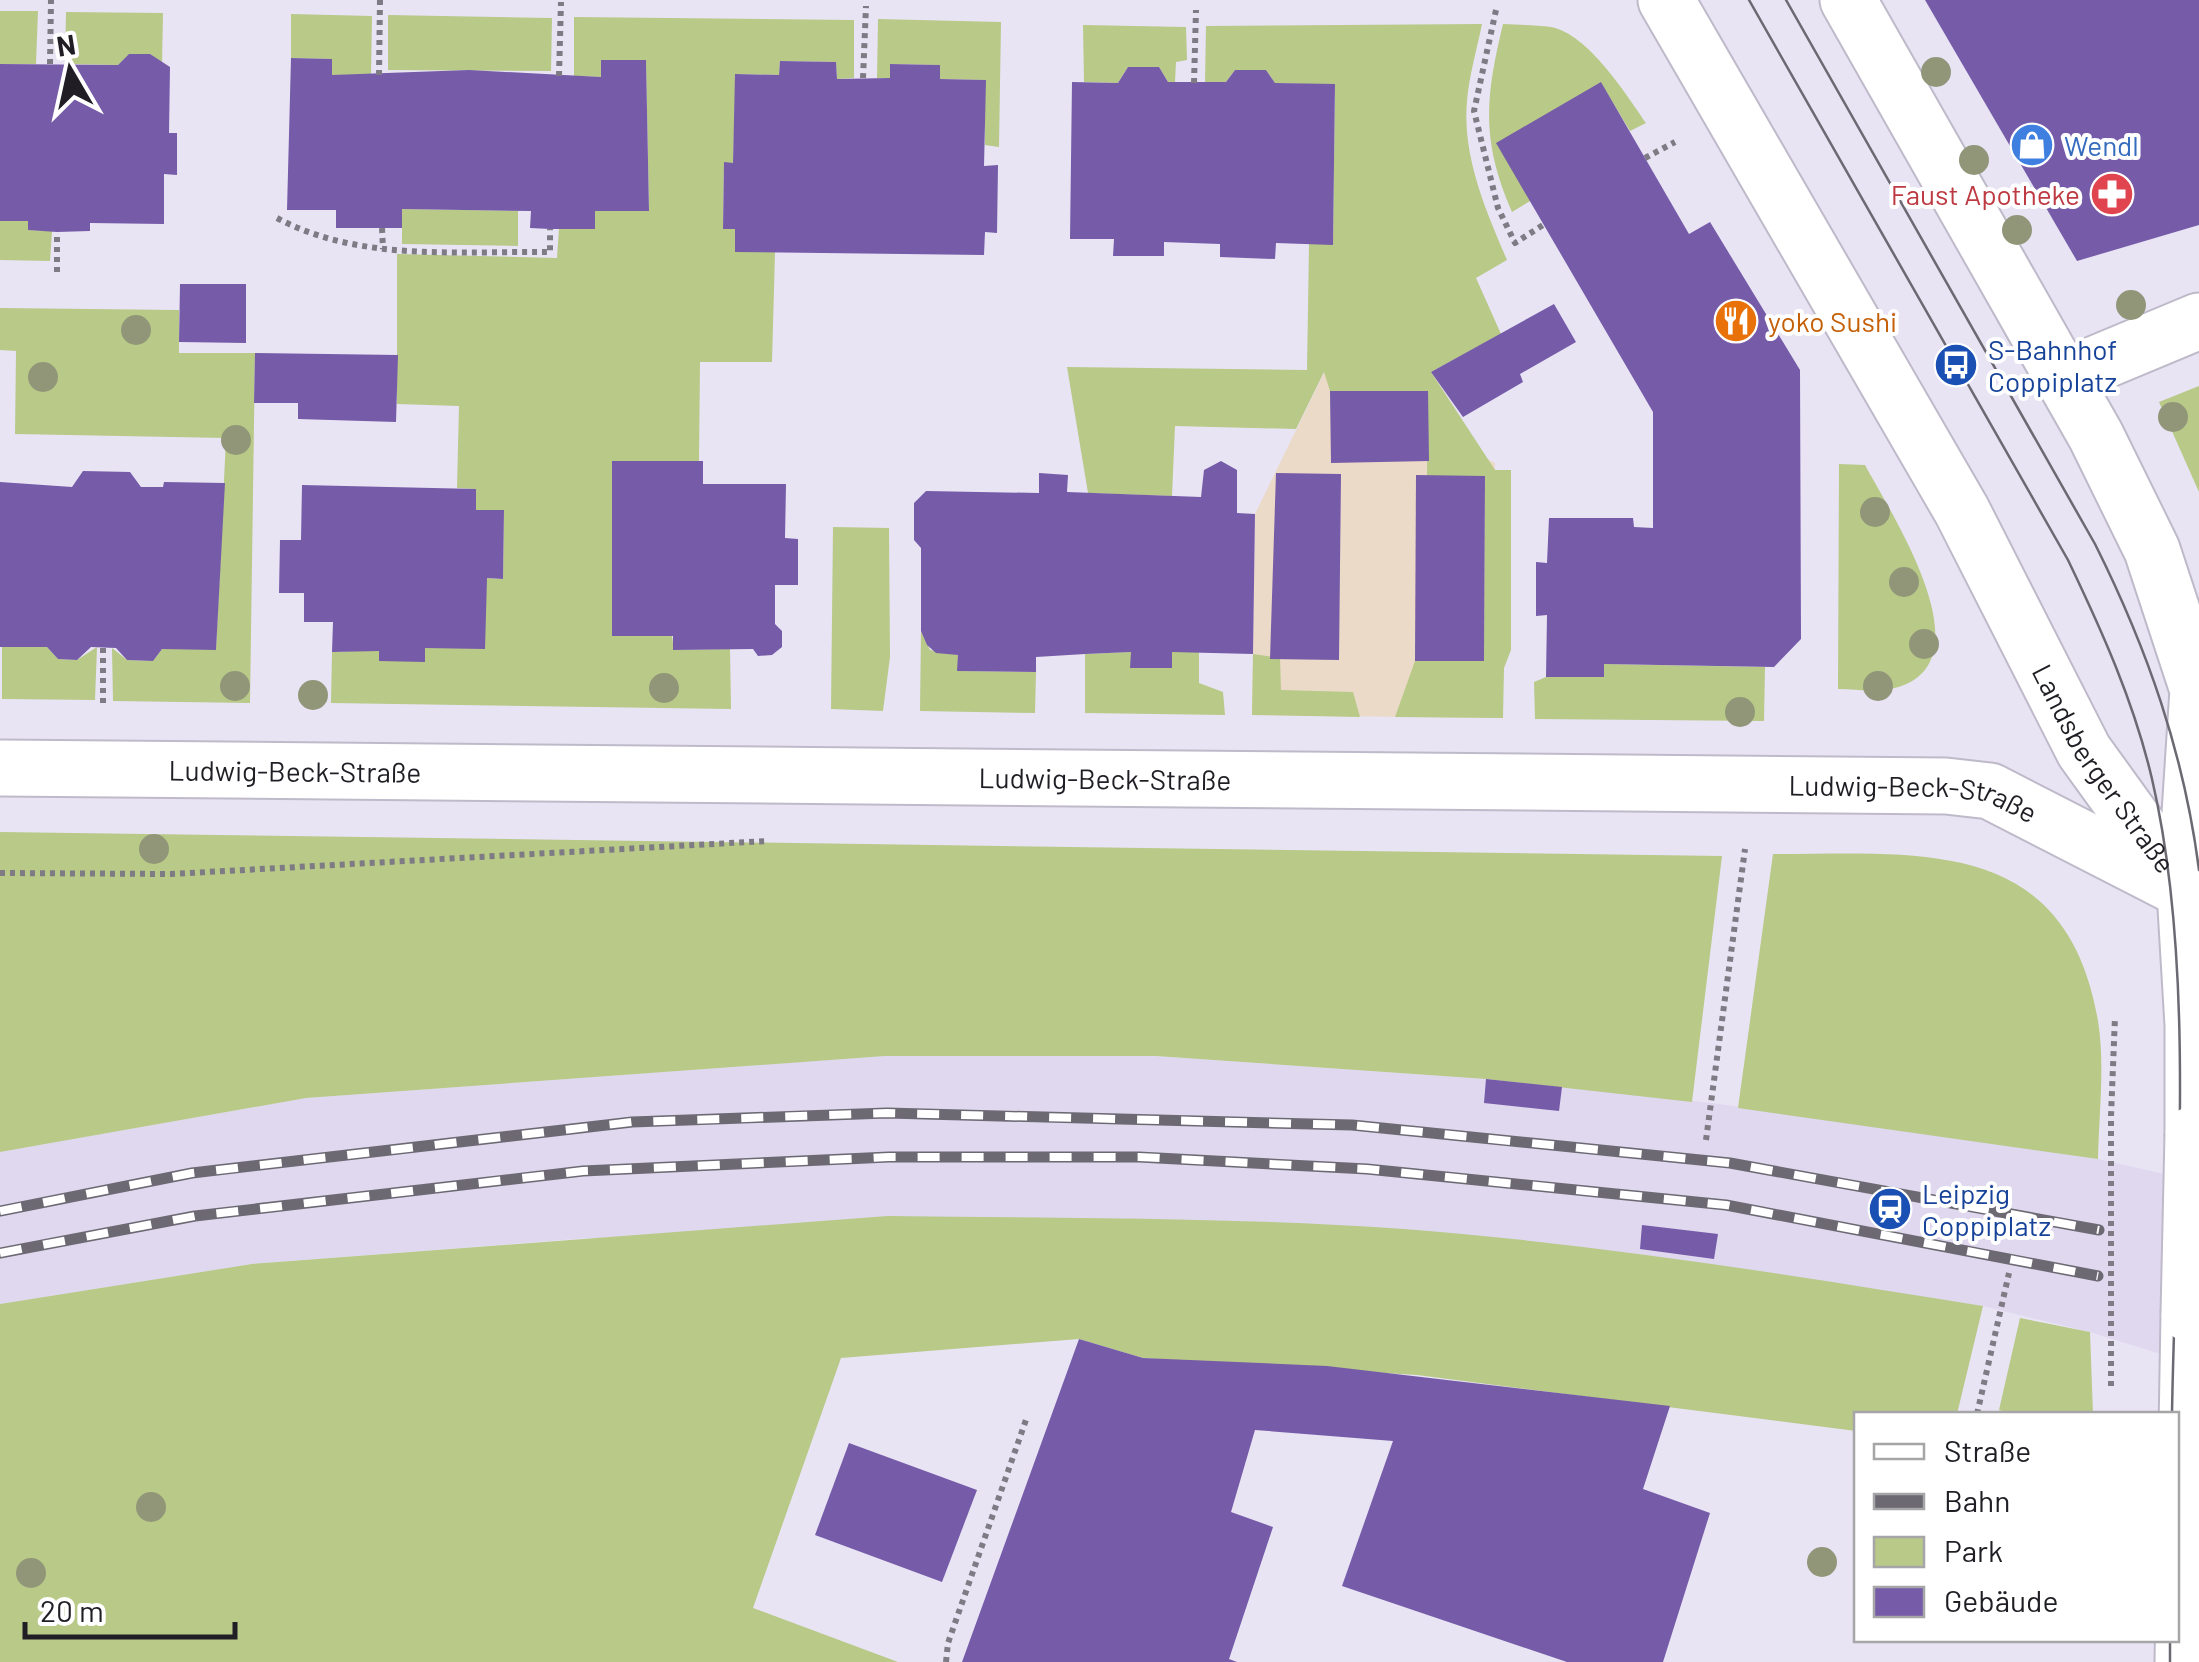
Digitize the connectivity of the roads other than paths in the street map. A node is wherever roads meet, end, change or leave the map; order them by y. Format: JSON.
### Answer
{"nodes":[{"id":1,"x":1666,"y":0,"type":"edge"},
{"id":2,"x":1848,"y":0,"type":"edge"},
{"id":3,"x":2199,"y":321,"type":"edge"},
{"id":4,"x":2062,"y":378,"type":"junction"},
{"id":5,"x":0,"y":768,"type":"edge"},
{"id":6,"x":2192,"y":891,"type":"edge"},
{"id":7,"x":2183,"y":1662,"type":"edge"}],
"edges":[{"from":1,"to":6,"type":"main road","name":"Landsberger Straße"},
{"from":2,"to":4,"type":"main road","name":"Landsberger Straße"},
{"from":3,"to":4,"type":"main road"},
{"from":4,"to":6,"type":"main road","name":"Landsberger Straße"},
{"from":5,"to":6,"type":"main road","name":"Ludwig-Beck-Straße"},
{"from":6,"to":7,"type":"main road","bridge":true}]}
